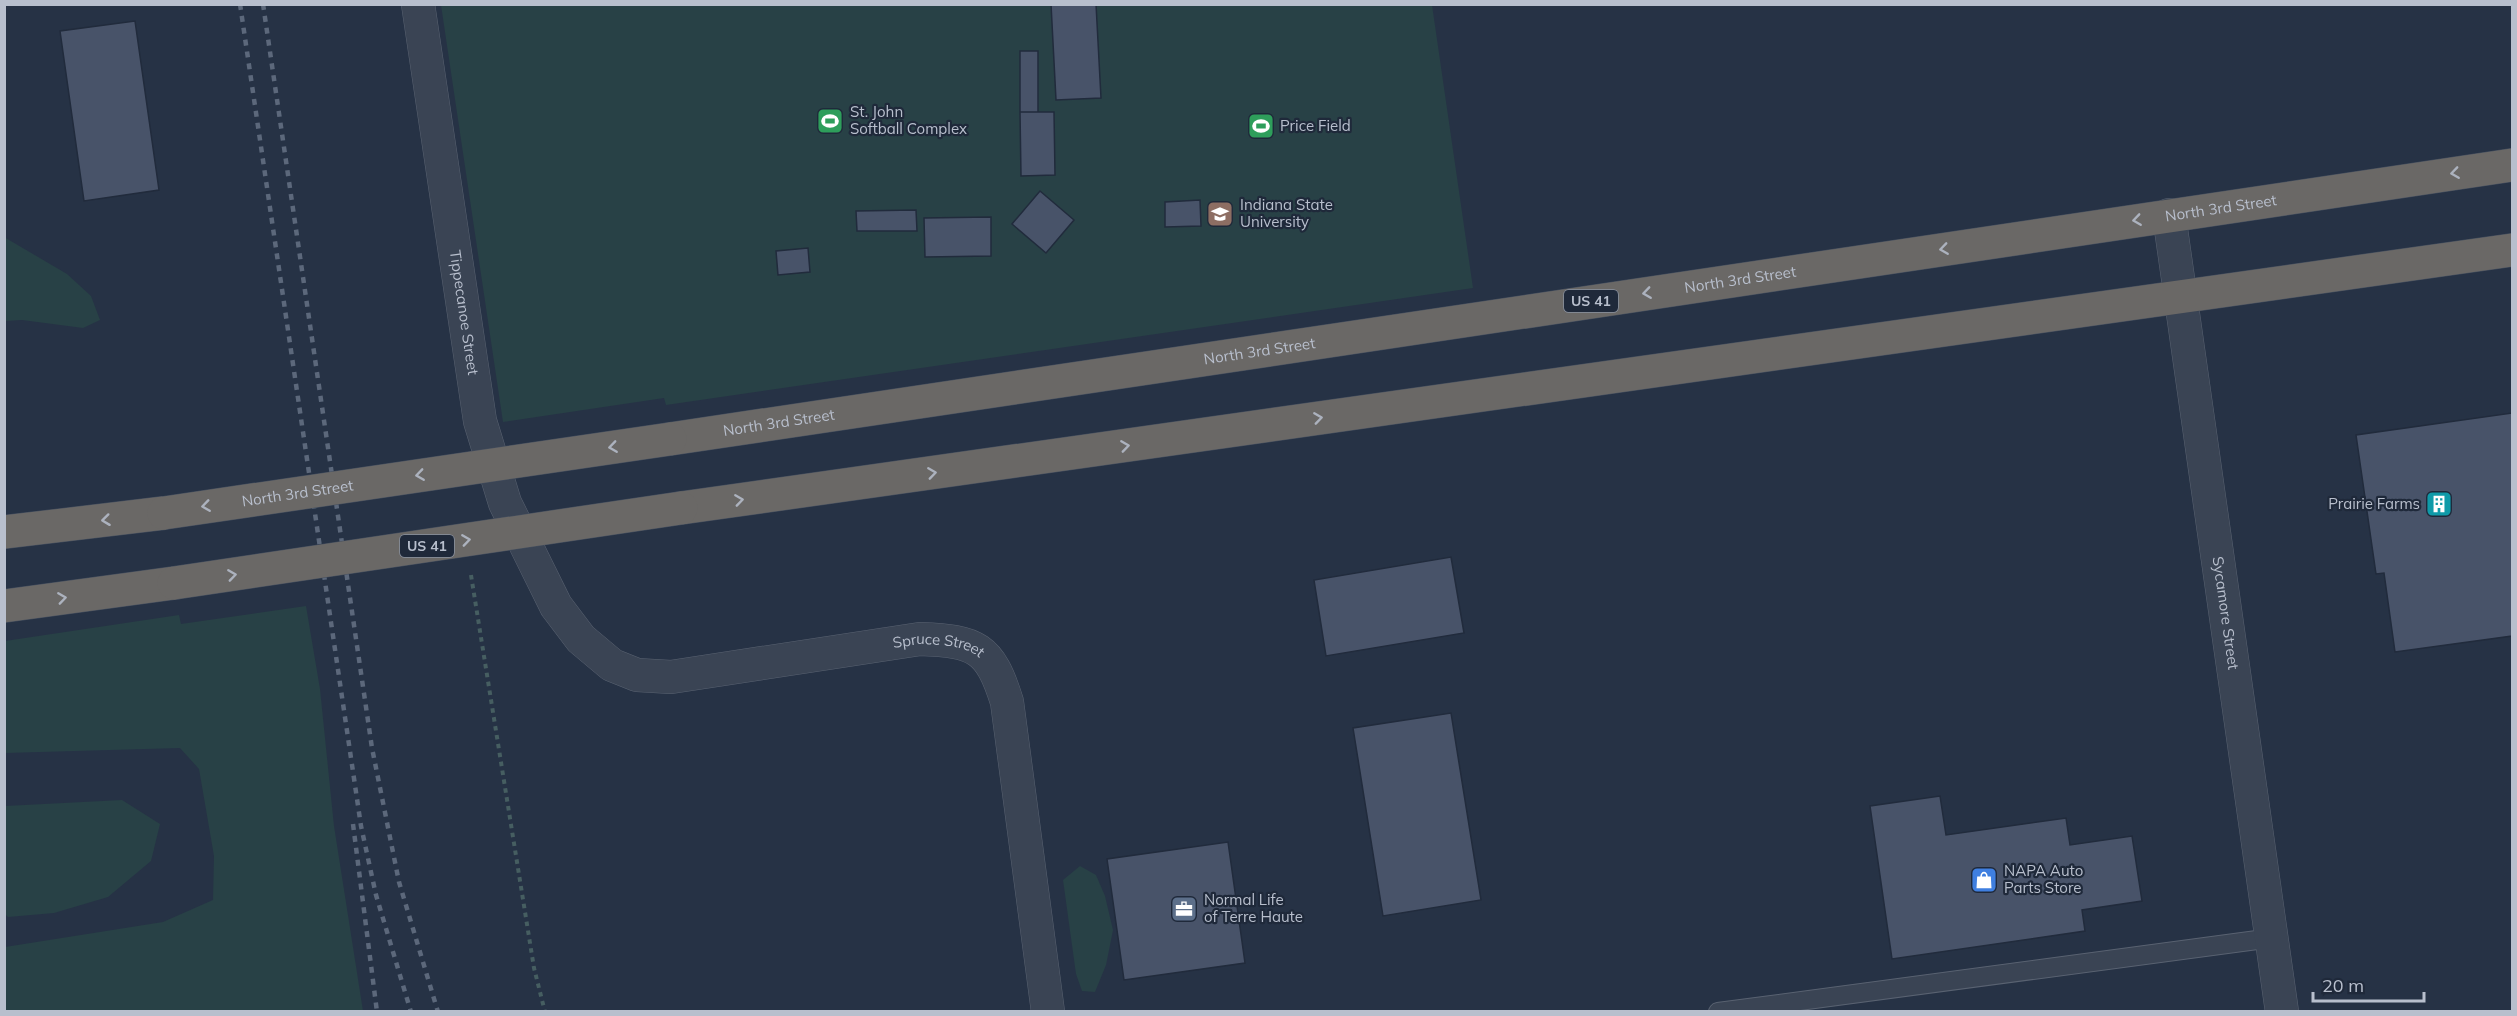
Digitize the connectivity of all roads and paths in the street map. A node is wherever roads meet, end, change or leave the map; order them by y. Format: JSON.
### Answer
{"nodes":[{"id":1,"x":418,"y":4,"type":"edge"},
{"id":2,"x":2512,"y":165,"type":"edge"},
{"id":3,"x":2169,"y":215,"type":"junction"},
{"id":4,"x":2512,"y":250,"type":"edge"},
{"id":5,"x":2181,"y":296,"type":"junction"},
{"id":6,"x":4,"y":532,"type":"edge"},
{"id":7,"x":4,"y":606,"type":"edge"},
{"id":8,"x":555,"y":606,"type":"joint"},
{"id":9,"x":2271,"y":938,"type":"junction"},
{"id":10,"x":1048,"y":1011,"type":"edge"},
{"id":11,"x":1718,"y":1011,"type":"edge"},
{"id":12,"x":2282,"y":1011,"type":"edge"}],
"edges":[{"from":1,"to":8,"type":"street","name":"Tippecanoe Street"},
{"from":2,"to":3,"type":"highway","name":"North 3rd Street","number":"US 41","one_way":true},
{"from":3,"to":5,"type":"street","name":"Sycamore Street"},
{"from":3,"to":6,"type":"highway","name":"North 3rd Street","number":"US 41","one_way":true,"bridge":true},
{"from":4,"to":5,"type":"highway","number":"US 41"},
{"from":7,"to":5,"type":"highway","number":"US 41","one_way":true,"bridge":true},
{"from":5,"to":9,"type":"street","name":"Sycamore Street"},
{"from":8,"to":10,"type":"street","name":"Spruce Street"},
{"from":9,"to":11,"type":"lane"},
{"from":9,"to":12,"type":"street","name":"Sycamore Street"}]}
